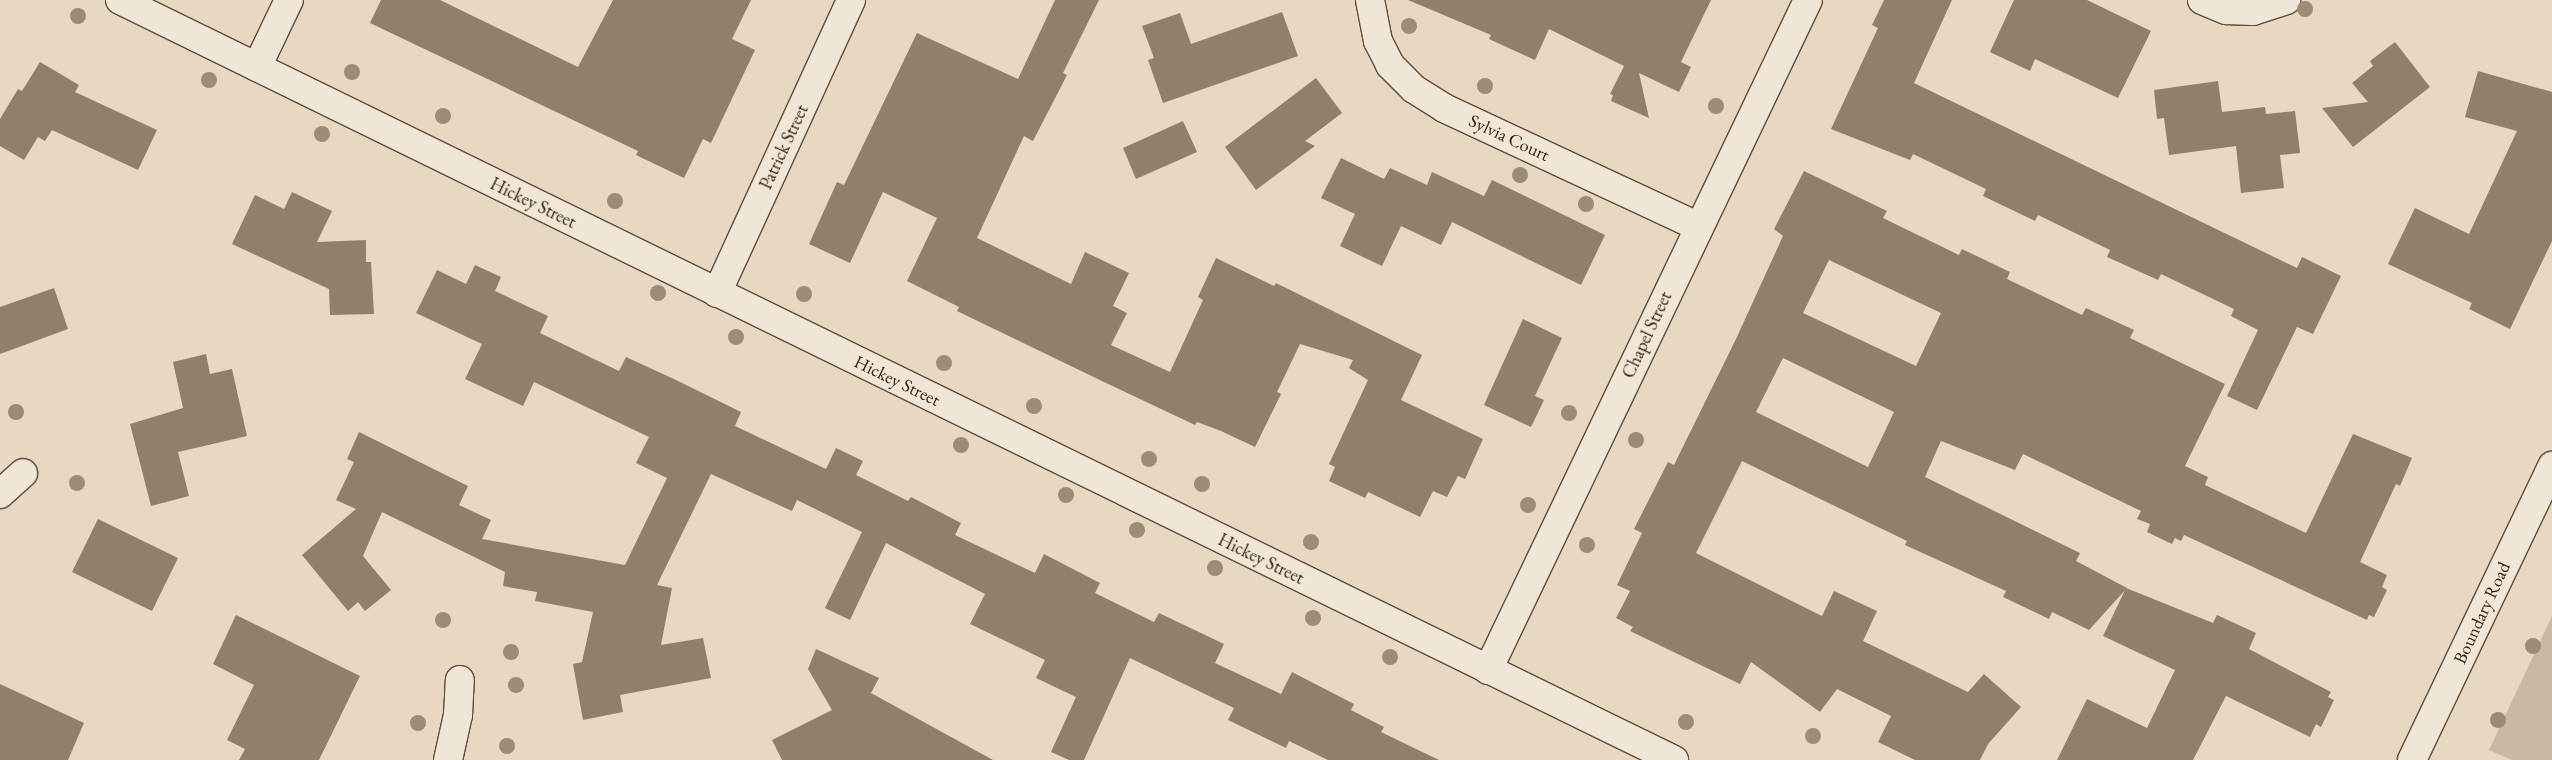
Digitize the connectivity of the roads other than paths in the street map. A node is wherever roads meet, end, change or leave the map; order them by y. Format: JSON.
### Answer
{"nodes":[{"id":1,"x":120,"y":0,"type":"edge"},
{"id":2,"x":289,"y":0,"type":"edge"},
{"id":3,"x":851,"y":0,"type":"edge"},
{"id":4,"x":1370,"y":0,"type":"edge"},
{"id":5,"x":1808,"y":0,"type":"edge"},
{"id":6,"x":2202,"y":0,"type":"edge"},
{"id":7,"x":2286,"y":0,"type":"edge"},
{"id":8,"x":257,"y":67,"type":"junction"},
{"id":9,"x":1699,"y":227,"type":"junction"},
{"id":10,"x":717,"y":293,"type":"junction"},
{"id":11,"x":2552,"y":466,"type":"edge"},
{"id":12,"x":24,"y":473,"type":"dead end"},
{"id":13,"x":0,"y":494,"type":"edge"},
{"id":14,"x":1488,"y":670,"type":"junction"},
{"id":15,"x":460,"y":680,"type":"dead end"},
{"id":16,"x":448,"y":760,"type":"edge"},
{"id":17,"x":1674,"y":760,"type":"edge"},
{"id":18,"x":2412,"y":760,"type":"edge"}],
"edges":[{"from":1,"to":8,"type":"street","name":"Hickey Street"},
{"from":2,"to":8,"type":"street"},
{"from":3,"to":10,"type":"street","name":"Patrick Street"},
{"from":4,"to":9,"type":"street","name":"Sylvia Court"},
{"from":5,"to":9,"type":"street","name":"Chapel Street"},
{"from":6,"to":7,"type":"street"},
{"from":8,"to":10,"type":"street","name":"Hickey Street"},
{"from":9,"to":14,"type":"street","name":"Chapel Street"},
{"from":10,"to":14,"type":"street","name":"Hickey Street"},
{"from":11,"to":18,"type":"street","name":"Boundary Road"},
{"from":12,"to":13,"type":"street"},
{"from":14,"to":17,"type":"street","name":"Hickey Street"},
{"from":15,"to":16,"type":"street"}]}
